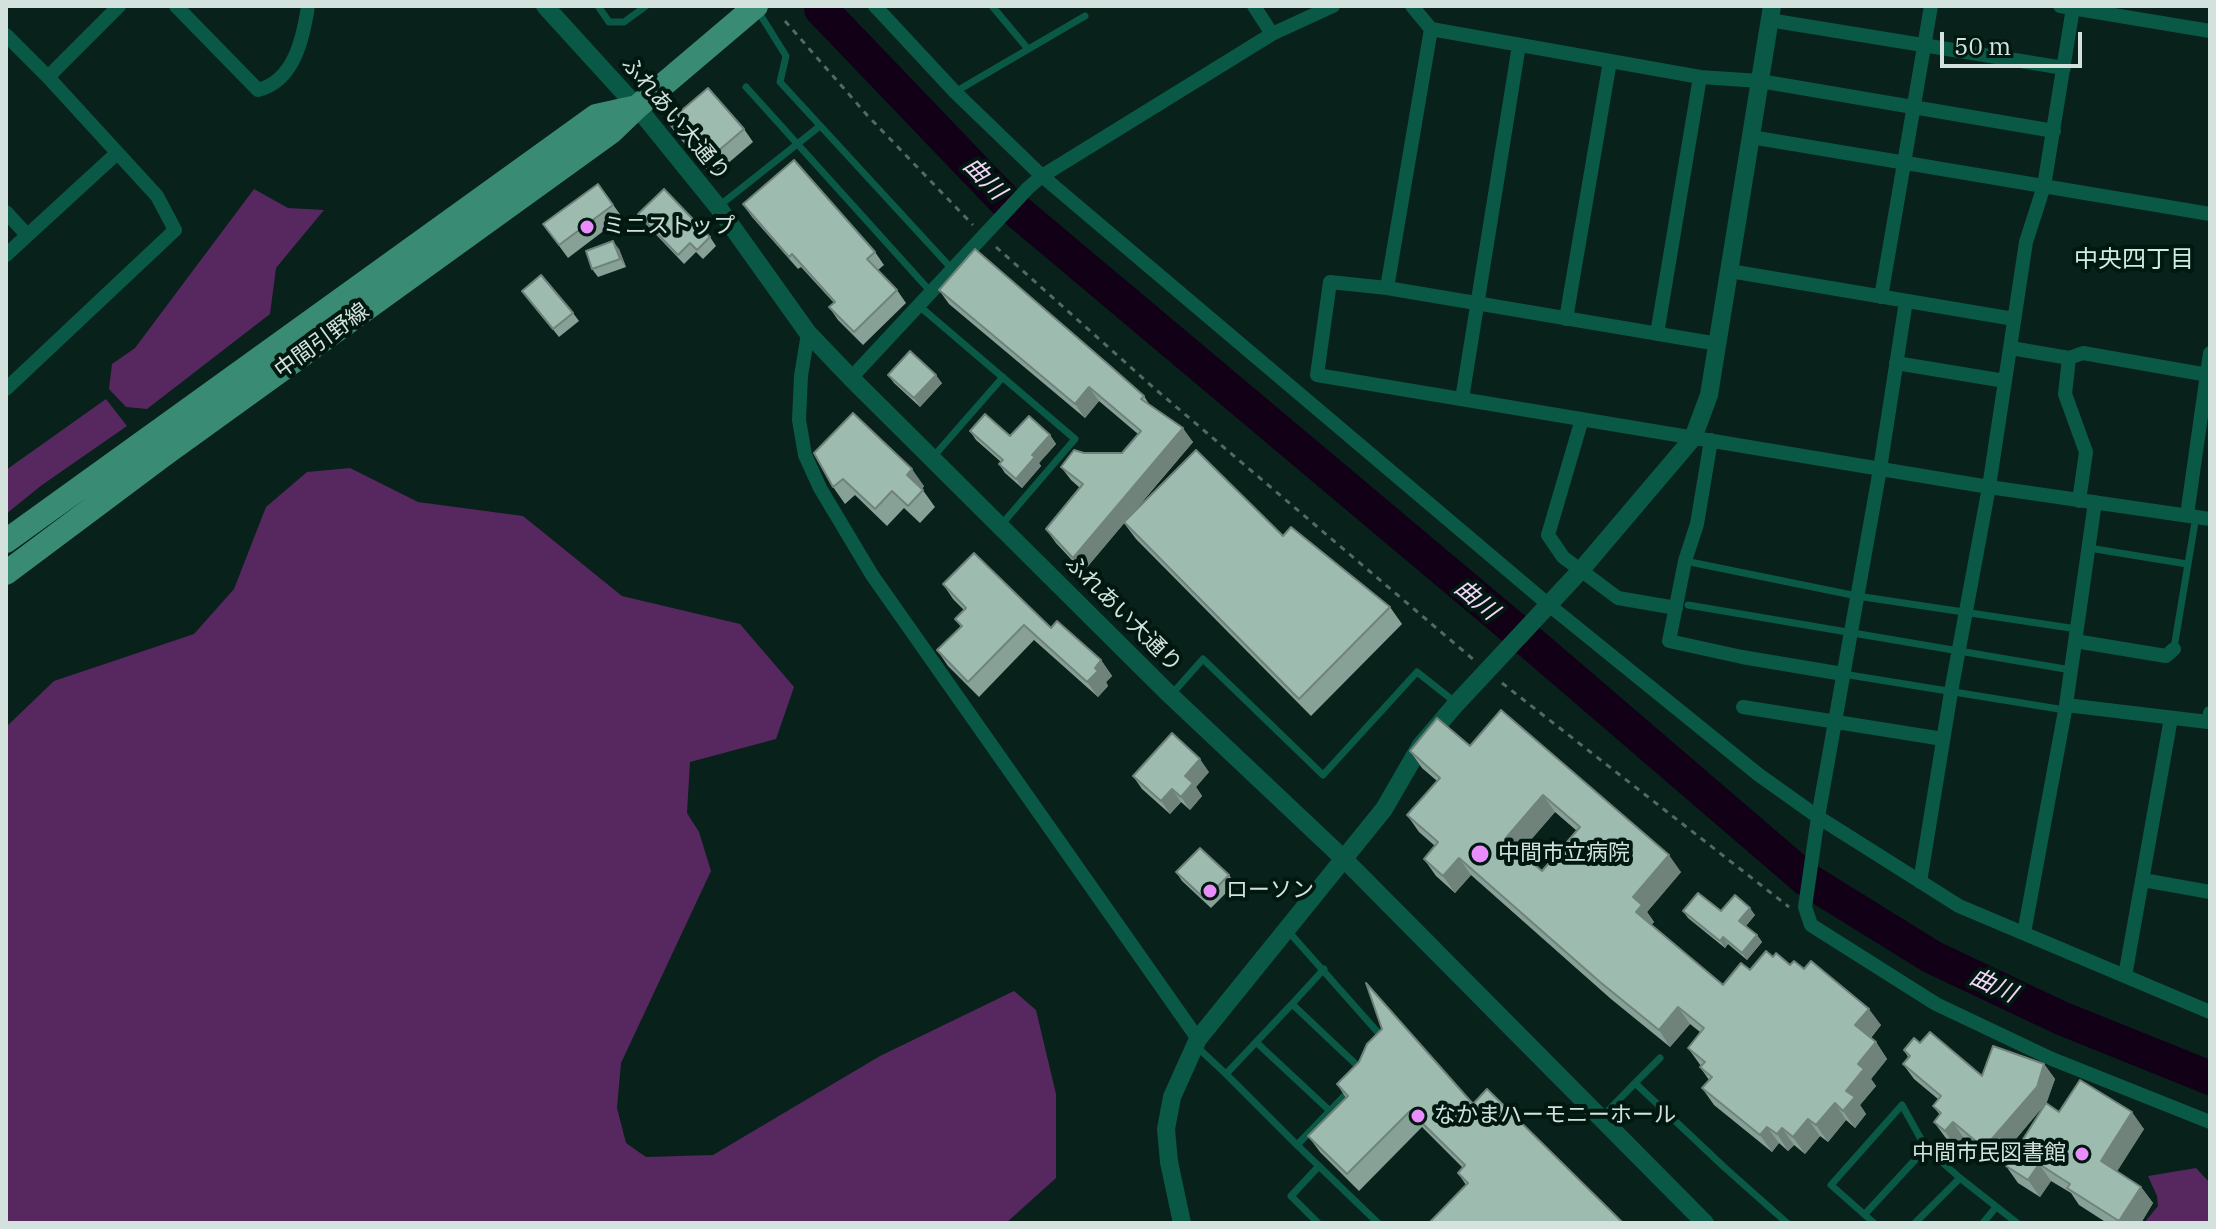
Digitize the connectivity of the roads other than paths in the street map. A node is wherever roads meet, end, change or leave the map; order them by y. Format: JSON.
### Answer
{"nodes":[{"id":1,"x":119,"y":6,"type":"edge"},
{"id":2,"x":176,"y":6,"type":"edge"},
{"id":3,"x":308,"y":6,"type":"edge"},
{"id":4,"x":545,"y":6,"type":"edge"},
{"id":5,"x":598,"y":6,"type":"edge"},
{"id":6,"x":646,"y":6,"type":"edge"},
{"id":7,"x":755,"y":6,"type":"edge"},
{"id":8,"x":875,"y":6,"type":"edge"},
{"id":9,"x":992,"y":6,"type":"edge"},
{"id":10,"x":1254,"y":6,"type":"edge"},
{"id":11,"x":1333,"y":6,"type":"edge"},
{"id":12,"x":1412,"y":6,"type":"edge"},
{"id":13,"x":1931,"y":6,"type":"edge"},
{"id":14,"x":2066,"y":7,"type":"edge"},
{"id":15,"x":1771,"y":13,"type":"edge"},
{"id":16,"x":1085,"y":16,"type":"dead end"},
{"id":17,"x":1431,"y":29,"type":"junction"},
{"id":18,"x":2210,"y":31,"type":"edge"},
{"id":19,"x":1272,"y":34,"type":"junction"},
{"id":20,"x":6,"y":35,"type":"edge"},
{"id":21,"x":1519,"y":45,"type":"junction"},
{"id":22,"x":1925,"y":45,"type":"junction"},
{"id":23,"x":1028,"y":49,"type":"junction"},
{"id":24,"x":12,"y":53,"type":"edge"},
{"id":25,"x":1610,"y":61,"type":"junction"},
{"id":26,"x":2064,"y":68,"type":"junction"},
{"id":27,"x":48,"y":77,"type":"junction"},
{"id":28,"x":1700,"y":77,"type":"junction"},
{"id":29,"x":1760,"y":81,"type":"junction"},
{"id":30,"x":746,"y":87,"type":"dead end"},
{"id":31,"x":955,"y":92,"type":"junction"},
{"id":32,"x":637,"y":107,"type":"junction"},
{"id":33,"x":1914,"y":107,"type":"junction"},
{"id":34,"x":820,"y":126,"type":"junction"},
{"id":35,"x":2054,"y":131,"type":"junction"},
{"id":36,"x":1751,"y":137,"type":"junction"},
{"id":37,"x":796,"y":145,"type":"junction"},
{"id":38,"x":116,"y":154,"type":"junction"},
{"id":39,"x":1904,"y":163,"type":"junction"},
{"id":40,"x":1042,"y":176,"type":"junction"},
{"id":41,"x":2044,"y":186,"type":"junction"},
{"id":42,"x":718,"y":207,"type":"junction"},
{"id":43,"x":6,"y":212,"type":"edge"},
{"id":44,"x":2210,"y":214,"type":"edge"},
{"id":45,"x":27,"y":235,"type":"junction"},
{"id":46,"x":6,"y":255,"type":"edge"},
{"id":47,"x":952,"y":269,"type":"junction"},
{"id":48,"x":1730,"y":271,"type":"junction"},
{"id":49,"x":1387,"y":288,"type":"junction"},
{"id":50,"x":931,"y":292,"type":"junction"},
{"id":51,"x":1881,"y":297,"type":"junction"},
{"id":52,"x":1906,"y":301,"type":"junction"},
{"id":53,"x":1477,"y":304,"type":"junction"},
{"id":54,"x":918,"y":305,"type":"junction"},
{"id":55,"x":1566,"y":319,"type":"junction"},
{"id":56,"x":2014,"y":319,"type":"junction"},
{"id":57,"x":808,"y":333,"type":"junction"},
{"id":58,"x":1657,"y":334,"type":"junction"},
{"id":59,"x":1718,"y":344,"type":"junction"},
{"id":60,"x":2011,"y":348,"type":"junction"},
{"id":61,"x":2210,"y":353,"type":"edge"},
{"id":62,"x":2069,"y":358,"type":"junction"},
{"id":63,"x":1896,"y":363,"type":"junction"},
{"id":64,"x":2208,"y":375,"type":"junction"},
{"id":65,"x":1003,"y":377,"type":"junction"},
{"id":66,"x":851,"y":378,"type":"junction"},
{"id":67,"x":2005,"y":381,"type":"junction"},
{"id":68,"x":6,"y":389,"type":"edge"},
{"id":69,"x":1462,"y":399,"type":"junction"},
{"id":70,"x":1582,"y":419,"type":"junction"},
{"id":71,"x":2205,"y":434,"type":"edge"},
{"id":72,"x":1702,"y":439,"type":"junction"},
{"id":73,"x":932,"y":459,"type":"junction"},
{"id":74,"x":1880,"y":469,"type":"junction"},
{"id":75,"x":1989,"y":487,"type":"junction"},
{"id":76,"x":2079,"y":501,"type":"junction"},
{"id":77,"x":2095,"y":502,"type":"junction"},
{"id":78,"x":2197,"y":517,"type":"edge"},
{"id":79,"x":1000,"y":527,"type":"junction"},
{"id":80,"x":6,"y":541,"type":"edge"},
{"id":81,"x":2089,"y":548,"type":"junction"},
{"id":82,"x":1685,"y":561,"type":"junction"},
{"id":83,"x":2187,"y":564,"type":"junction"},
{"id":84,"x":1581,"y":570,"type":"junction"},
{"id":85,"x":6,"y":573,"type":"edge"},
{"id":86,"x":1857,"y":596,"type":"junction"},
{"id":87,"x":1682,"y":606,"type":"junction"},
{"id":88,"x":1544,"y":610,"type":"junction"},
{"id":89,"x":1967,"y":611,"type":"junction"},
{"id":90,"x":1850,"y":633,"type":"junction"},
{"id":91,"x":2076,"y":635,"type":"junction"},
{"id":92,"x":2174,"y":649,"type":"joint"},
{"id":93,"x":1958,"y":652,"type":"junction"},
{"id":94,"x":2071,"y":670,"type":"junction"},
{"id":95,"x":1843,"y":674,"type":"junction"},
{"id":96,"x":1951,"y":692,"type":"junction"},
{"id":97,"x":1170,"y":695,"type":"junction"},
{"id":98,"x":1456,"y":704,"type":"junction"},
{"id":99,"x":1743,"y":707,"type":"dead end"},
{"id":100,"x":2066,"y":707,"type":"junction"},
{"id":101,"x":2210,"y":713,"type":"edge"},
{"id":102,"x":2171,"y":718,"type":"junction"},
{"id":103,"x":1835,"y":721,"type":"junction"},
{"id":104,"x":1943,"y":739,"type":"junction"},
{"id":105,"x":1818,"y":821,"type":"junction"},
{"id":106,"x":1345,"y":860,"type":"junction"},
{"id":107,"x":2143,"y":880,"type":"junction"},
{"id":108,"x":1920,"y":882,"type":"junction"},
{"id":109,"x":2210,"y":892,"type":"edge"},
{"id":110,"x":1288,"y":931,"type":"junction"},
{"id":111,"x":2024,"y":933,"type":"junction"},
{"id":112,"x":1324,"y":969,"type":"junction"},
{"id":113,"x":2125,"y":976,"type":"junction"},
{"id":114,"x":1292,"y":1004,"type":"junction"},
{"id":115,"x":2210,"y":1012,"type":"edge"},
{"id":116,"x":1197,"y":1042,"type":"junction"},
{"id":117,"x":1256,"y":1042,"type":"junction"},
{"id":118,"x":1376,"y":1049,"type":"edge"},
{"id":119,"x":1660,"y":1058,"type":"dead end"},
{"id":120,"x":1371,"y":1062,"type":"edge"},
{"id":121,"x":1226,"y":1074,"type":"junction"},
{"id":122,"x":1366,"y":1074,"type":"junction"},
{"id":123,"x":1635,"y":1083,"type":"junction"},
{"id":124,"x":1330,"y":1111,"type":"junction"},
{"id":125,"x":1600,"y":1119,"type":"junction"},
{"id":126,"x":2210,"y":1122,"type":"edge"},
{"id":127,"x":1297,"y":1145,"type":"junction"},
{"id":128,"x":1926,"y":1148,"type":"junction"},
{"id":129,"x":1319,"y":1166,"type":"junction"},
{"id":130,"x":1960,"y":1178,"type":"junction"},
{"id":131,"x":1996,"y":1207,"type":"junction"},
{"id":132,"x":1865,"y":1214,"type":"junction"},
{"id":133,"x":1182,"y":1223,"type":"edge"},
{"id":134,"x":1318,"y":1223,"type":"edge"},
{"id":135,"x":1378,"y":1223,"type":"edge"},
{"id":136,"x":1705,"y":1223,"type":"edge"},
{"id":137,"x":1787,"y":1223,"type":"edge"},
{"id":138,"x":1874,"y":1223,"type":"edge"},
{"id":139,"x":1915,"y":1223,"type":"edge"},
{"id":140,"x":1983,"y":1223,"type":"edge"},
{"id":141,"x":2017,"y":1223,"type":"edge"}],
"edges":[{"from":1,"to":27,"type":"street"},
{"from":2,"to":3,"type":"street"},
{"from":4,"to":32,"type":"street","name":"ふれあい大通り"},
{"from":5,"to":6,"type":"lane"},
{"from":7,"to":32,"type":"main road","name":"中間引野線"},
{"from":7,"to":34,"type":"lane"},
{"from":8,"to":31,"type":"street"},
{"from":9,"to":23,"type":"lane"},
{"from":10,"to":19,"type":"street"},
{"from":11,"to":19,"type":"street"},
{"from":12,"to":17,"type":"street"},
{"from":13,"to":22,"type":"street"},
{"from":14,"to":18,"type":"street"},
{"from":14,"to":26,"type":"street"},
{"from":15,"to":22,"type":"street"},
{"from":15,"to":29,"type":"street"},
{"from":16,"to":23,"type":"lane"},
{"from":17,"to":21,"type":"street"},
{"from":17,"to":49,"type":"street"},
{"from":19,"to":40,"type":"street"},
{"from":20,"to":24,"type":"street"},
{"from":21,"to":25,"type":"street"},
{"from":21,"to":53,"type":"street"},
{"from":22,"to":26,"type":"street"},
{"from":22,"to":33,"type":"street"},
{"from":23,"to":31,"type":"lane"},
{"from":24,"to":27,"type":"street"},
{"from":25,"to":28,"type":"street"},
{"from":25,"to":55,"type":"street"},
{"from":26,"to":35,"type":"street"},
{"from":27,"to":38,"type":"street"},
{"from":28,"to":29,"type":"street"},
{"from":28,"to":58,"type":"street"},
{"from":29,"to":33,"type":"street"},
{"from":29,"to":36,"type":"street"},
{"from":30,"to":37,"type":"lane"},
{"from":31,"to":40,"type":"street"},
{"from":32,"to":42,"type":"street","name":"ふれあい大通り"},
{"from":32,"to":80,"type":"main road","name":"中間引野線"},
{"from":32,"to":85,"type":"main road","name":"中間引野線"},
{"from":33,"to":35,"type":"street"},
{"from":33,"to":39,"type":"street"},
{"from":34,"to":37,"type":"lane"},
{"from":34,"to":47,"type":"lane"},
{"from":35,"to":41,"type":"street"},
{"from":36,"to":39,"type":"street"},
{"from":36,"to":48,"type":"street"},
{"from":37,"to":42,"type":"lane"},
{"from":37,"to":50,"type":"lane"},
{"from":38,"to":45,"type":"street"},
{"from":38,"to":68,"type":"street"},
{"from":39,"to":41,"type":"street"},
{"from":39,"to":51,"type":"street"},
{"from":40,"to":47,"type":"street"},
{"from":40,"to":88,"type":"street"},
{"from":41,"to":44,"type":"street"},
{"from":41,"to":56,"type":"street"},
{"from":42,"to":57,"type":"street","name":"ふれあい大通り"},
{"from":43,"to":45,"type":"street"},
{"from":45,"to":46,"type":"street"},
{"from":47,"to":50,"type":"street"},
{"from":48,"to":51,"type":"street"},
{"from":48,"to":59,"type":"street"},
{"from":49,"to":53,"type":"street"},
{"from":49,"to":69,"type":"street"},
{"from":50,"to":54,"type":"street"},
{"from":51,"to":52,"type":"street"},
{"from":52,"to":56,"type":"street"},
{"from":52,"to":63,"type":"street"},
{"from":53,"to":55,"type":"street"},
{"from":53,"to":69,"type":"street"},
{"from":54,"to":65,"type":"lane"},
{"from":54,"to":66,"type":"street"},
{"from":55,"to":58,"type":"street"},
{"from":56,"to":60,"type":"street"},
{"from":57,"to":66,"type":"street","name":"ふれあい大通り"},
{"from":57,"to":116,"type":"street"},
{"from":58,"to":59,"type":"street"},
{"from":59,"to":72,"type":"street"},
{"from":60,"to":62,"type":"street"},
{"from":60,"to":67,"type":"street"},
{"from":61,"to":64,"type":"street"},
{"from":62,"to":64,"type":"street"},
{"from":62,"to":76,"type":"street"},
{"from":63,"to":67,"type":"street"},
{"from":63,"to":74,"type":"street"},
{"from":64,"to":71,"type":"street"},
{"from":65,"to":73,"type":"lane"},
{"from":65,"to":79,"type":"lane"},
{"from":66,"to":73,"type":"street","name":"ふれあい大通り"},
{"from":67,"to":75,"type":"street"},
{"from":69,"to":70,"type":"street"},
{"from":70,"to":72,"type":"street"},
{"from":70,"to":84,"type":"street"},
{"from":71,"to":78,"type":"street"},
{"from":72,"to":74,"type":"street"},
{"from":72,"to":82,"type":"street"},
{"from":72,"to":84,"type":"street"},
{"from":73,"to":79,"type":"street","name":"ふれあい大通り"},
{"from":74,"to":75,"type":"street"},
{"from":74,"to":86,"type":"street"},
{"from":75,"to":76,"type":"street"},
{"from":75,"to":89,"type":"street"},
{"from":76,"to":77,"type":"street"},
{"from":77,"to":78,"type":"street"},
{"from":77,"to":81,"type":"street"},
{"from":78,"to":83,"type":"lane"},
{"from":79,"to":97,"type":"street","name":"ふれあい大通り"},
{"from":81,"to":83,"type":"lane"},
{"from":81,"to":91,"type":"street"},
{"from":82,"to":86,"type":"lane"},
{"from":82,"to":87,"type":"street"},
{"from":83,"to":92,"type":"lane"},
{"from":84,"to":87,"type":"street"},
{"from":84,"to":88,"type":"street"},
{"from":86,"to":89,"type":"lane"},
{"from":86,"to":90,"type":"street"},
{"from":87,"to":90,"type":"lane"},
{"from":87,"to":95,"type":"street"},
{"from":88,"to":98,"type":"street"},
{"from":88,"to":105,"type":"street"},
{"from":89,"to":91,"type":"lane"},
{"from":89,"to":93,"type":"street"},
{"from":90,"to":93,"type":"lane"},
{"from":90,"to":95,"type":"street"},
{"from":91,"to":92,"type":"street"},
{"from":91,"to":94,"type":"street"},
{"from":93,"to":94,"type":"lane"},
{"from":93,"to":96,"type":"street"},
{"from":94,"to":100,"type":"street"},
{"from":95,"to":96,"type":"lane"},
{"from":95,"to":103,"type":"street"},
{"from":96,"to":100,"type":"lane"},
{"from":96,"to":104,"type":"street"},
{"from":97,"to":98,"type":"lane"},
{"from":97,"to":106,"type":"street","name":"ふれあい大通り"},
{"from":98,"to":106,"type":"street"},
{"from":99,"to":103,"type":"street"},
{"from":100,"to":102,"type":"street"},
{"from":100,"to":111,"type":"street"},
{"from":101,"to":102,"type":"street"},
{"from":102,"to":107,"type":"street"},
{"from":103,"to":104,"type":"street"},
{"from":103,"to":105,"type":"street"},
{"from":104,"to":108,"type":"street"},
{"from":105,"to":108,"type":"street"},
{"from":105,"to":126,"type":"street"},
{"from":106,"to":110,"type":"street"},
{"from":106,"to":125,"type":"street","name":"ふれあい大通り"},
{"from":107,"to":109,"type":"street"},
{"from":107,"to":113,"type":"street"},
{"from":108,"to":111,"type":"street"},
{"from":110,"to":112,"type":"lane"},
{"from":110,"to":116,"type":"street"},
{"from":111,"to":113,"type":"street"},
{"from":112,"to":114,"type":"lane"},
{"from":112,"to":118,"type":"lane"},
{"from":113,"to":115,"type":"street"},
{"from":114,"to":117,"type":"lane"},
{"from":114,"to":122,"type":"lane"},
{"from":116,"to":121,"type":"lane"},
{"from":116,"to":133,"type":"street"},
{"from":117,"to":121,"type":"lane"},
{"from":117,"to":124,"type":"lane"},
{"from":119,"to":123,"type":"lane"},
{"from":120,"to":122,"type":"lane"},
{"from":121,"to":127,"type":"lane"},
{"from":122,"to":124,"type":"lane"},
{"from":123,"to":125,"type":"lane"},
{"from":123,"to":137,"type":"lane"},
{"from":124,"to":127,"type":"lane"},
{"from":125,"to":136,"type":"street","name":"ふれあい大通り"},
{"from":127,"to":129,"type":"lane"},
{"from":128,"to":130,"type":"lane"},
{"from":128,"to":132,"type":"lane"},
{"from":128,"to":132,"type":"lane"},
{"from":129,"to":134,"type":"lane"},
{"from":129,"to":135,"type":"lane"},
{"from":130,"to":131,"type":"lane"},
{"from":130,"to":139,"type":"lane"},
{"from":131,"to":140,"type":"lane"},
{"from":131,"to":141,"type":"lane"},
{"from":132,"to":138,"type":"lane"}]}
